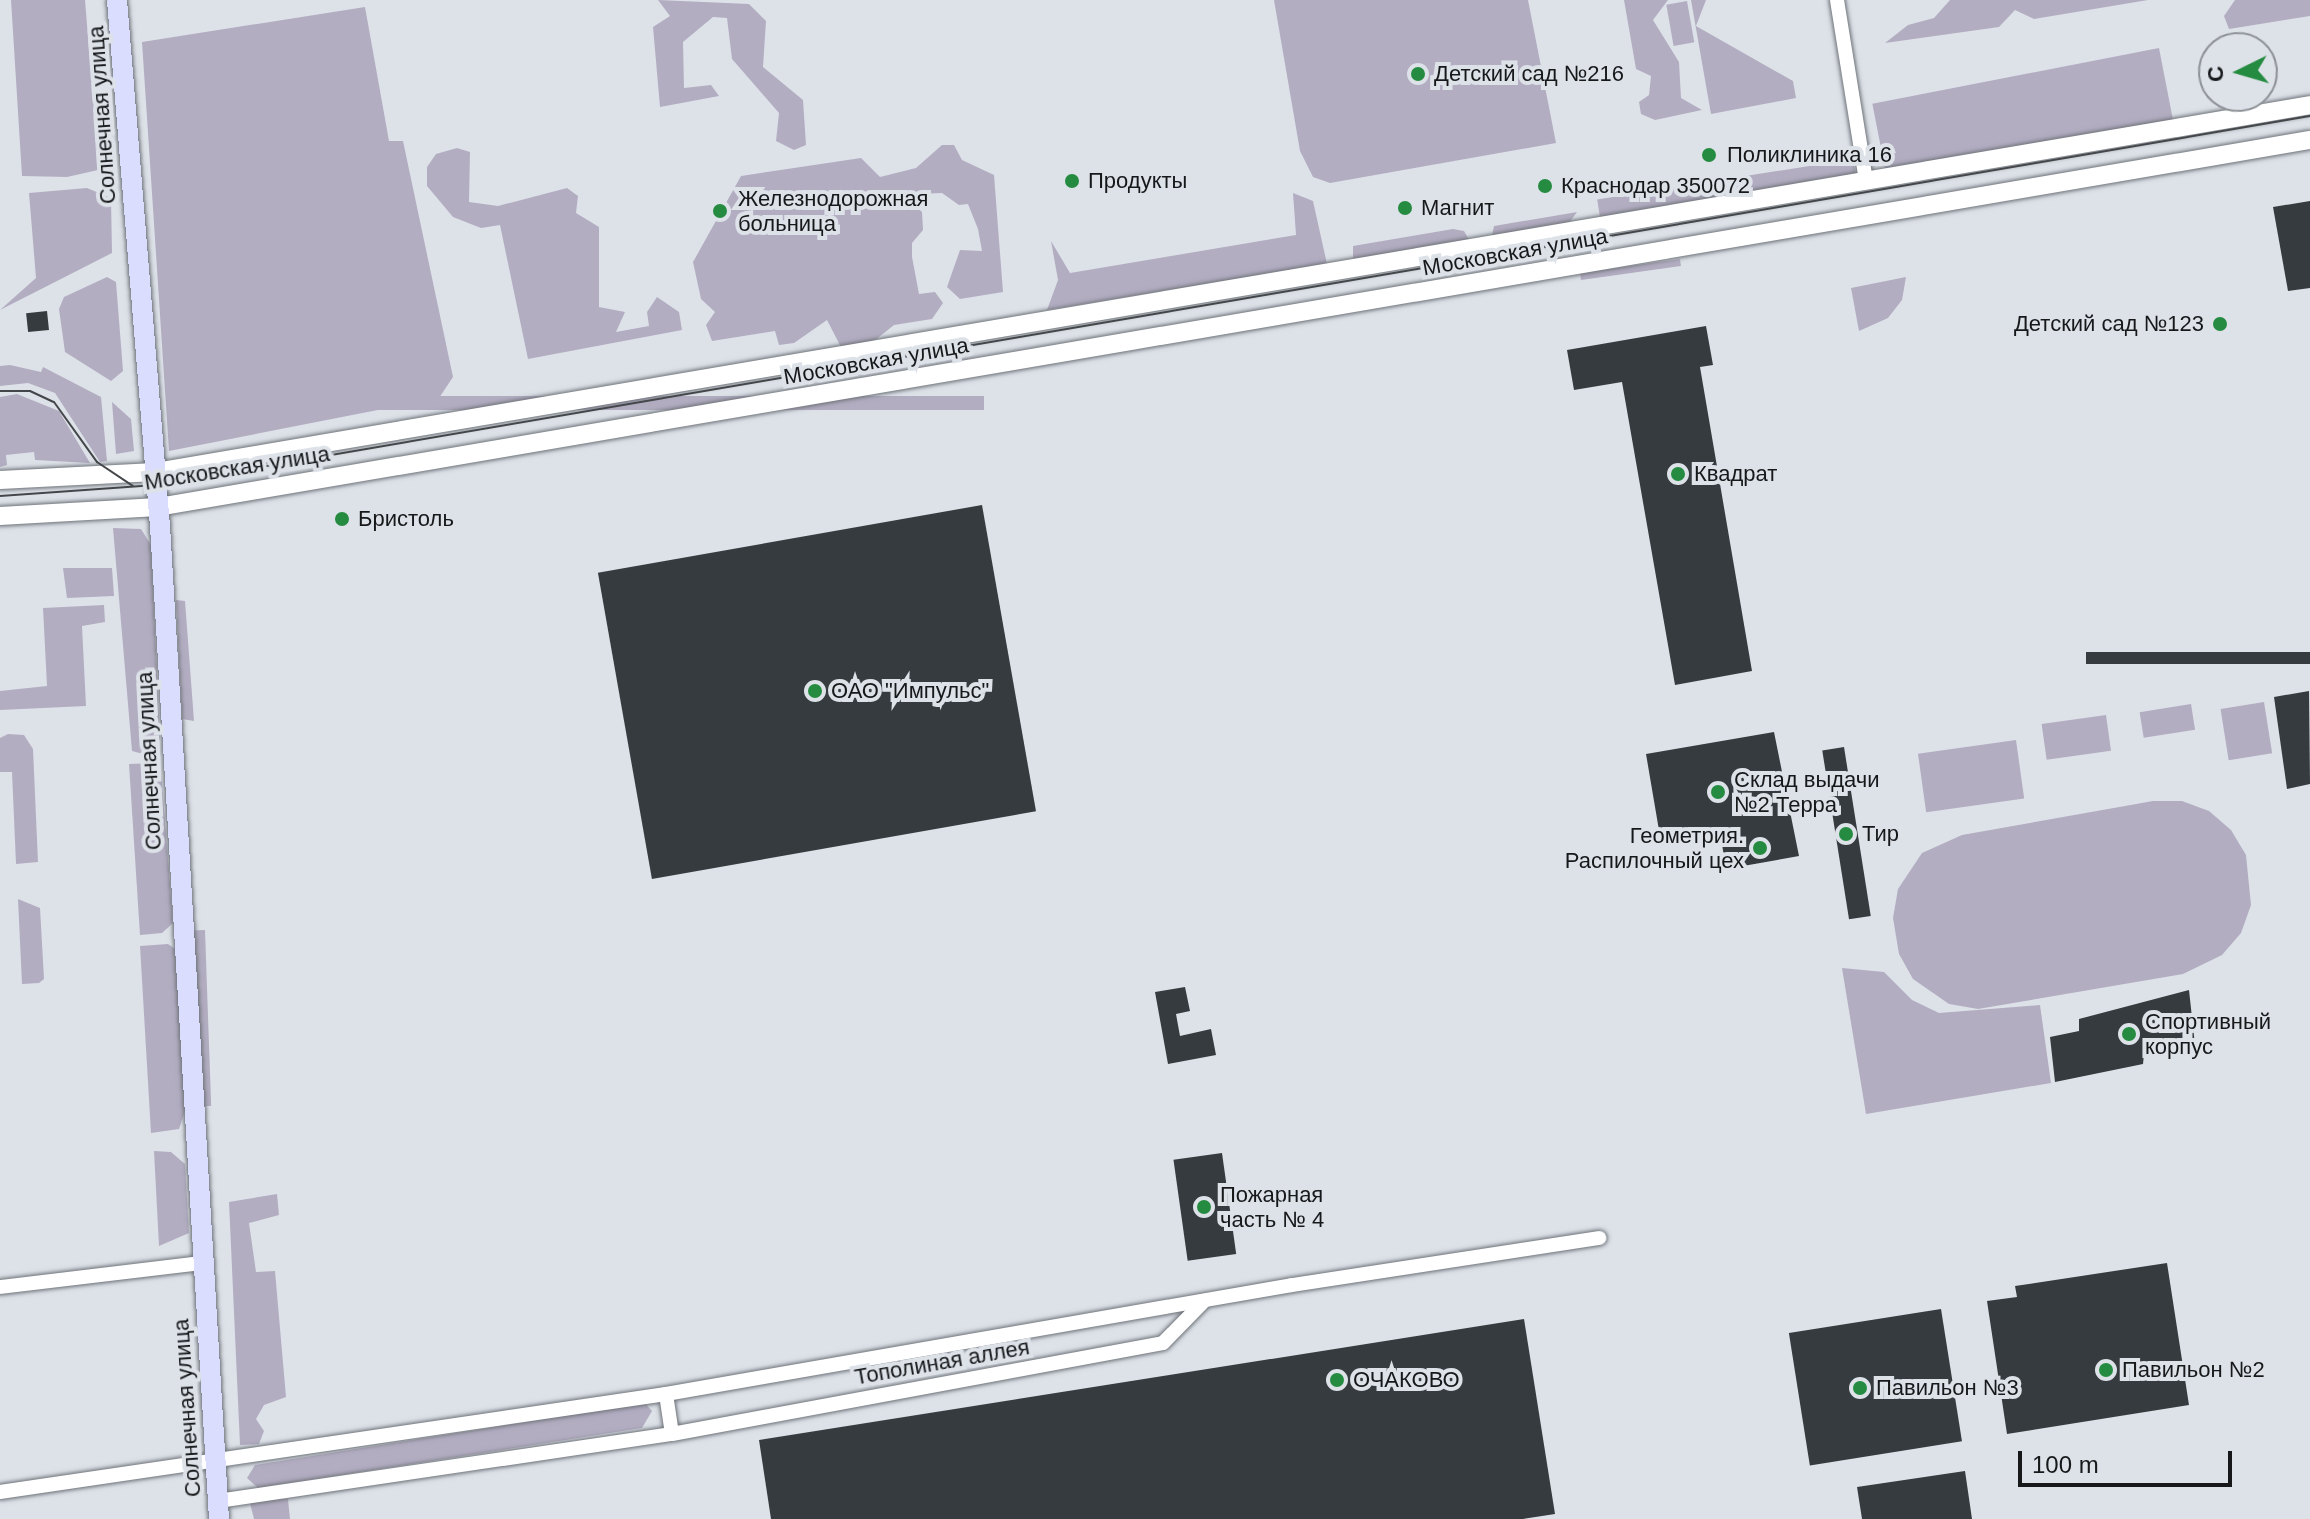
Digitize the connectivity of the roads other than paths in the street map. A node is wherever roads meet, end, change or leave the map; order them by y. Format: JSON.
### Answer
{"nodes":[{"id":1,"x":117,"y":0,"type":"edge"},
{"id":2,"x":1837,"y":0,"type":"edge"},
{"id":3,"x":2310,"y":105,"type":"edge"},
{"id":4,"x":2310,"y":140,"type":"edge"},
{"id":5,"x":1987,"y":160,"type":"junction"},
{"id":6,"x":1866,"y":181,"type":"junction"},
{"id":7,"x":1779,"y":196,"type":"junction"},
{"id":8,"x":1991,"y":196,"type":"junction"},
{"id":9,"x":1752,"y":200,"type":"junction"},
{"id":10,"x":1784,"y":231,"type":"junction"},
{"id":11,"x":1757,"y":236,"type":"junction"},
{"id":12,"x":1357,"y":267,"type":"junction"},
{"id":13,"x":1331,"y":272,"type":"junction"},
{"id":14,"x":1362,"y":303,"type":"junction"},
{"id":15,"x":1336,"y":307,"type":"junction"},
{"id":16,"x":465,"y":419,"type":"junction"},
{"id":17,"x":436,"y":424,"type":"junction"},
{"id":18,"x":470,"y":455,"type":"junction"},
{"id":19,"x":441,"y":459,"type":"junction"},
{"id":20,"x":155,"y":472,"type":"junction"},
{"id":21,"x":0,"y":480,"type":"edge"},
{"id":22,"x":158,"y":507,"type":"junction"},
{"id":23,"x":0,"y":516,"type":"edge"},
{"id":24,"x":1599,"y":1238,"type":"dead end"},
{"id":25,"x":201,"y":1263,"type":"junction"},
{"id":26,"x":0,"y":1287,"type":"edge"},
{"id":27,"x":1204,"y":1301,"type":"junction"},
{"id":28,"x":666,"y":1394,"type":"junction"},
{"id":29,"x":672,"y":1434,"type":"junction"},
{"id":30,"x":215,"y":1459,"type":"junction"},
{"id":31,"x":0,"y":1492,"type":"edge"},
{"id":32,"x":218,"y":1510,"type":"edge"}],
"edges":[{"from":1,"to":20,"type":"main road","name":"Солнечная улица"},
{"from":2,"to":6,"type":"street"},
{"from":3,"to":5,"type":"street","name":"Московская улица"},
{"from":4,"to":8,"type":"street","name":"Московская улица"},
{"from":5,"to":6,"type":"street","name":"Московская улица"},
{"from":5,"to":8,"type":"street"},
{"from":6,"to":7,"type":"street","name":"Московская улица"},
{"from":7,"to":9,"type":"street","name":"Московская улица"},
{"from":7,"to":10,"type":"street"},
{"from":8,"to":10,"type":"street","name":"Московская улица"},
{"from":9,"to":11,"type":"street"},
{"from":9,"to":12,"type":"street","name":"Московская улица"},
{"from":10,"to":11,"type":"street","name":"Московская улица"},
{"from":11,"to":14,"type":"street","name":"Московская улица"},
{"from":12,"to":13,"type":"street","name":"Московская улица"},
{"from":12,"to":14,"type":"street"},
{"from":13,"to":15,"type":"street"},
{"from":13,"to":16,"type":"street","name":"Московская улица"},
{"from":14,"to":15,"type":"street","name":"Московская улица"},
{"from":15,"to":18,"type":"street","name":"Московская улица"},
{"from":16,"to":17,"type":"street","name":"Московская улица"},
{"from":16,"to":18,"type":"street"},
{"from":17,"to":19,"type":"street"},
{"from":17,"to":20,"type":"street","name":"Московская улица"},
{"from":18,"to":19,"type":"street","name":"Московская улица"},
{"from":19,"to":22,"type":"street","name":"Московская улица"},
{"from":20,"to":21,"type":"street","name":"Московская улица"},
{"from":20,"to":22,"type":"main road","name":"Солнечная улица"},
{"from":22,"to":23,"type":"street","name":"Московская улица"},
{"from":22,"to":25,"type":"main road","name":"Солнечная улица"},
{"from":24,"to":27,"type":"street","name":"Тополиная аллея"},
{"from":25,"to":26,"type":"street"},
{"from":25,"to":30,"type":"main road","name":"Солнечная улица"},
{"from":27,"to":28,"type":"street","name":"Тополиная аллея"},
{"from":27,"to":29,"type":"street","name":"Тополиная аллея"},
{"from":28,"to":29,"type":"street"},
{"from":28,"to":30,"type":"street","name":"Тополиная аллея"},
{"from":29,"to":32,"type":"street","name":"Тополиная аллея"},
{"from":30,"to":31,"type":"street","name":"Тополиная аллея"},
{"from":30,"to":32,"type":"main road","name":"Солнечная улица"}]}
